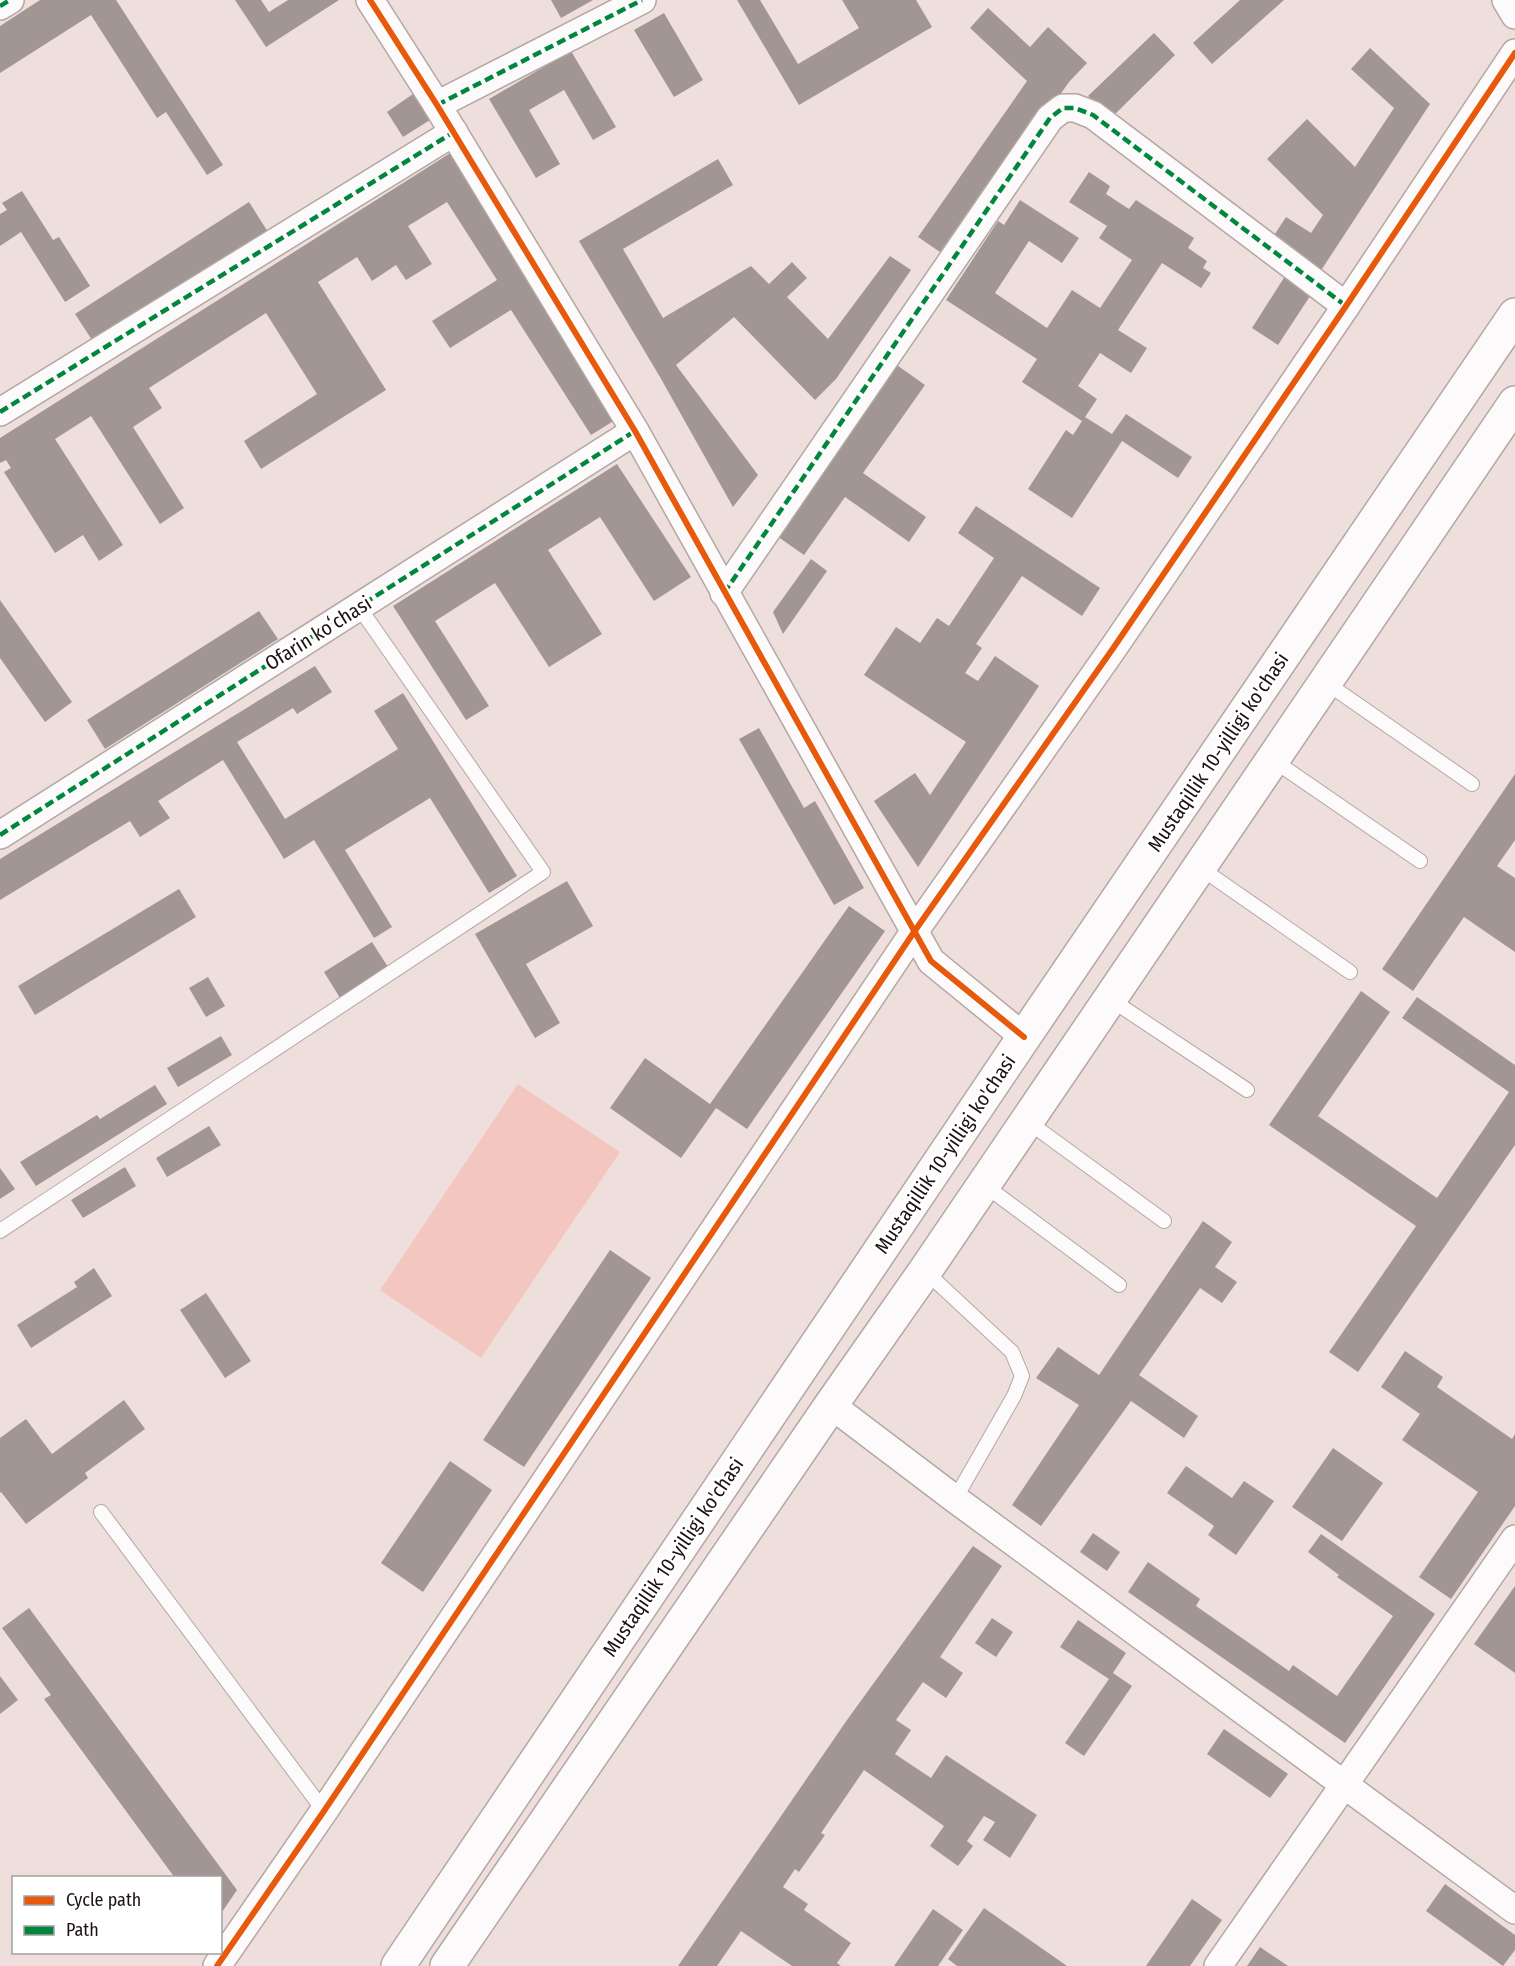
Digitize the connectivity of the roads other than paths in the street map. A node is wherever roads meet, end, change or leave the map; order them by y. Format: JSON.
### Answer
{"nodes":[{"id":1,"x":10,"y":0,"type":"edge"},
{"id":2,"x":370,"y":0,"type":"edge"},
{"id":3,"x":642,"y":0,"type":"edge"},
{"id":4,"x":1506,"y":0,"type":"edge"},
{"id":5,"x":0,"y":6,"type":"edge"},
{"id":6,"x":1515,"y":15,"type":"edge"},
{"id":7,"x":1515,"y":53,"type":"edge"},
{"id":8,"x":437,"y":105,"type":"junction"},
{"id":9,"x":454,"y":132,"type":"junction"},
{"id":10,"x":1346,"y":306,"type":"junction"},
{"id":11,"x":1515,"y":315,"type":"edge"},
{"id":12,"x":0,"y":412,"type":"edge"},
{"id":13,"x":1510,"y":423,"type":"edge"},
{"id":14,"x":635,"y":431,"type":"junction"},
{"id":15,"x":724,"y":593,"type":"junction"},
{"id":16,"x":359,"y":607,"type":"junction"},
{"id":17,"x":1325,"y":682,"type":"junction"},
{"id":18,"x":1272,"y":760,"type":"junction"},
{"id":19,"x":1472,"y":784,"type":"dead end"},
{"id":20,"x":0,"y":835,"type":"edge"},
{"id":21,"x":1420,"y":861,"type":"dead end"},
{"id":22,"x":1199,"y":867,"type":"junction"},
{"id":23,"x":914,"y":932,"type":"junction"},
{"id":24,"x":1350,"y":972,"type":"dead end"},
{"id":25,"x":1110,"y":999,"type":"junction"},
{"id":26,"x":1023,"y":1037,"type":"junction"},
{"id":27,"x":1247,"y":1090,"type":"dead end"},
{"id":28,"x":1027,"y":1121,"type":"junction"},
{"id":29,"x":983,"y":1184,"type":"junction"},
{"id":30,"x":1164,"y":1221,"type":"dead end"},
{"id":31,"x":0,"y":1231,"type":"edge"},
{"id":32,"x":925,"y":1271,"type":"junction"},
{"id":33,"x":1119,"y":1285,"type":"dead end"},
{"id":34,"x":831,"y":1405,"type":"junction"},
{"id":35,"x":955,"y":1499,"type":"junction"},
{"id":36,"x":101,"y":1512,"type":"dead end"},
{"id":37,"x":1515,"y":1539,"type":"edge"},
{"id":38,"x":1345,"y":1785,"type":"junction"},
{"id":39,"x":324,"y":1812,"type":"junction"},
{"id":40,"x":1515,"y":1910,"type":"edge"},
{"id":41,"x":217,"y":1966,"type":"edge"},
{"id":42,"x":398,"y":1966,"type":"edge"},
{"id":43,"x":447,"y":1966,"type":"edge"},
{"id":44,"x":1218,"y":1966,"type":"edge"}],
"edges":[{"from":1,"to":5,"type":"street"},
{"from":2,"to":8,"type":"street"},
{"from":3,"to":8,"type":"street"},
{"from":4,"to":6,"type":"street"},
{"from":7,"to":10,"type":"street"},
{"from":8,"to":9,"type":"street"},
{"from":9,"to":12,"type":"street"},
{"from":9,"to":14,"type":"street"},
{"from":10,"to":15,"type":"street"},
{"from":10,"to":23,"type":"street"},
{"from":11,"to":26,"type":"main road","name":"Mustaqillik 10-yilligi ko'chasi"},
{"from":13,"to":17,"type":"main road"},
{"from":14,"to":15,"type":"street"},
{"from":14,"to":16,"type":"street","name":"Ofarin koʻchasi"},
{"from":15,"to":23,"type":"street"},
{"from":16,"to":20,"type":"street","name":"Ofarin koʻchasi"},
{"from":16,"to":31,"type":"lane"},
{"from":17,"to":18,"type":"main road"},
{"from":17,"to":19,"type":"lane"},
{"from":18,"to":21,"type":"lane"},
{"from":18,"to":22,"type":"main road"},
{"from":22,"to":24,"type":"lane"},
{"from":22,"to":25,"type":"main road"},
{"from":23,"to":26,"type":"street"},
{"from":23,"to":39,"type":"street"},
{"from":25,"to":27,"type":"lane"},
{"from":25,"to":28,"type":"main road"},
{"from":26,"to":42,"type":"main road","name":"Mustaqillik 10-yilligi ko'chasi"},
{"from":28,"to":29,"type":"main road"},
{"from":28,"to":30,"type":"lane"},
{"from":29,"to":32,"type":"main road"},
{"from":29,"to":33,"type":"lane"},
{"from":32,"to":34,"type":"main road"},
{"from":32,"to":35,"type":"lane"},
{"from":34,"to":35,"type":"street"},
{"from":34,"to":43,"type":"main road"},
{"from":35,"to":38,"type":"street"},
{"from":36,"to":39,"type":"lane"},
{"from":37,"to":38,"type":"street"},
{"from":38,"to":40,"type":"street"},
{"from":38,"to":44,"type":"street"},
{"from":39,"to":41,"type":"street"}]}
